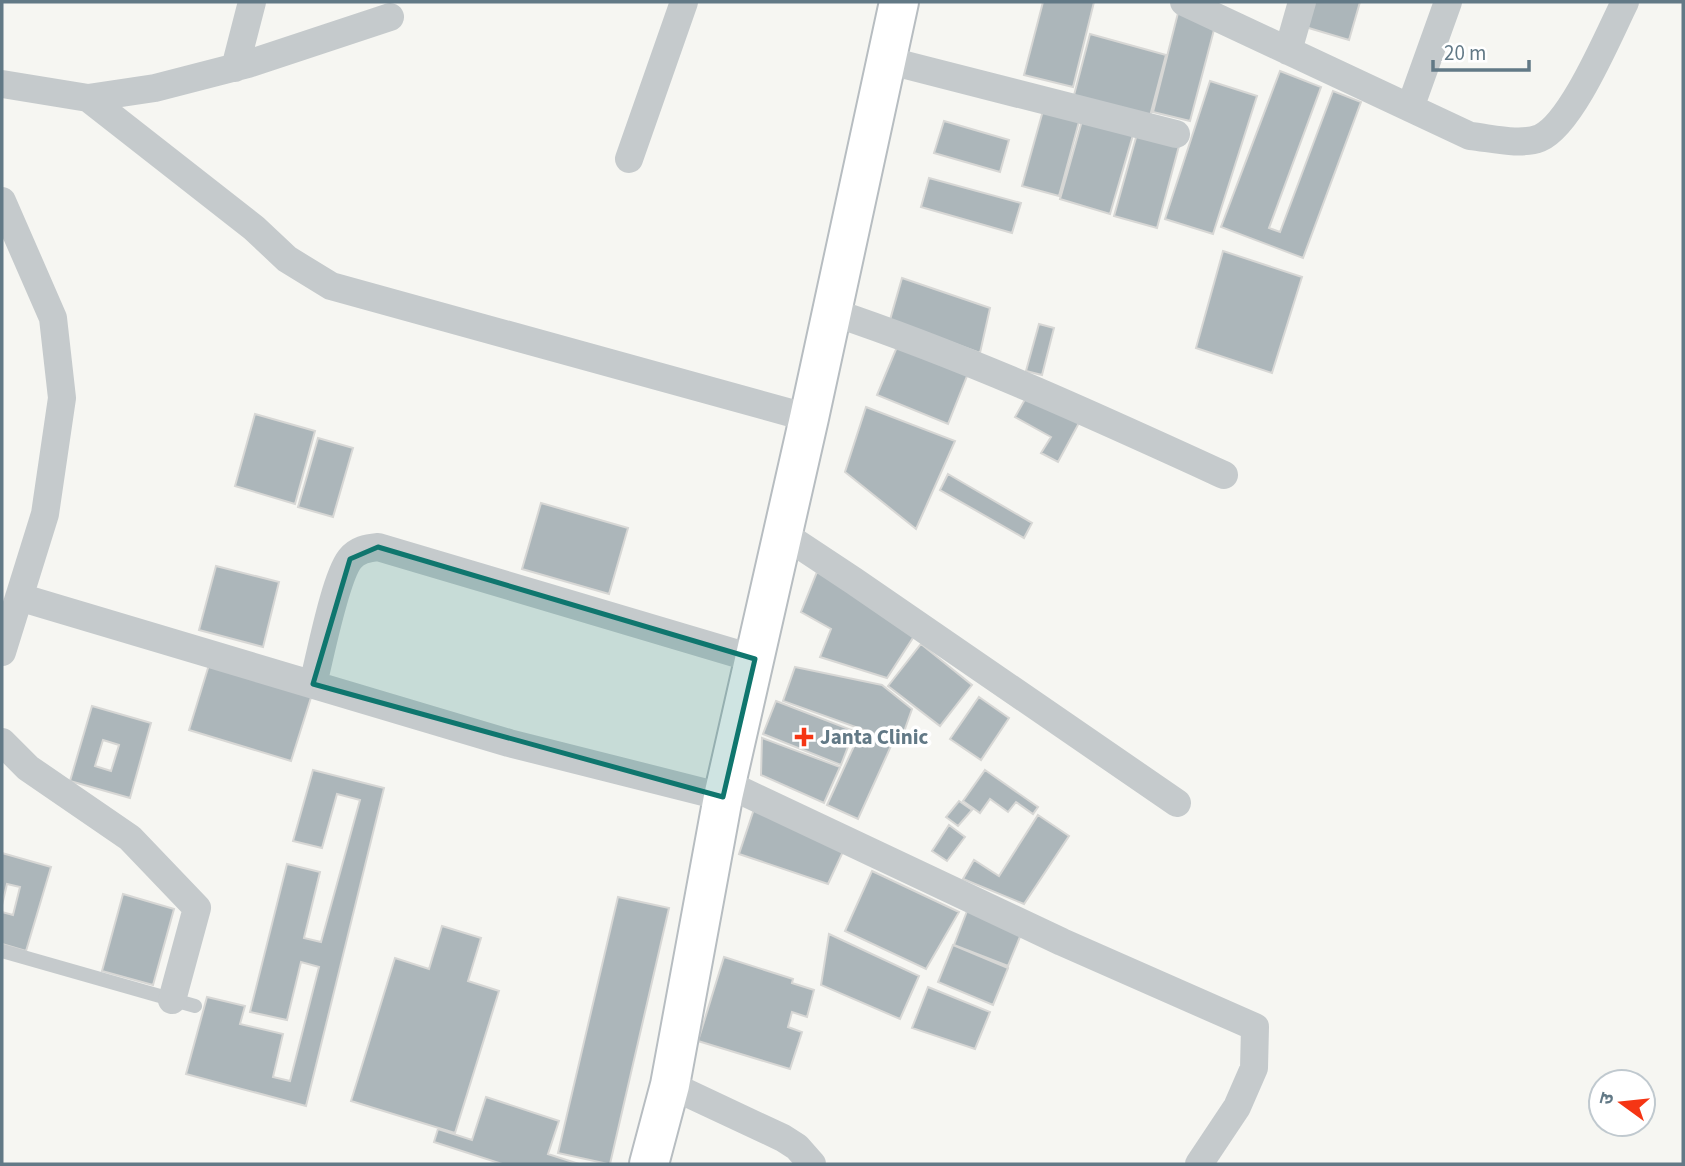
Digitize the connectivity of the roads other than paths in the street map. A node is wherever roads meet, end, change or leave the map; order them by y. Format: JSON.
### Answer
{"nodes":[{"id":1,"x":252,"y":2,"type":"edge"},
{"id":2,"x":684,"y":2,"type":"edge"},
{"id":3,"x":899,"y":2,"type":"edge"},
{"id":4,"x":1184,"y":2,"type":"edge"},
{"id":5,"x":1302,"y":2,"type":"edge"},
{"id":6,"x":1448,"y":2,"type":"edge"},
{"id":7,"x":1625,"y":2,"type":"edge"},
{"id":8,"x":390,"y":17,"type":"dead end"},
{"id":9,"x":1288,"y":51,"type":"junction"},
{"id":10,"x":886,"y":60,"type":"junction"},
{"id":11,"x":235,"y":68,"type":"junction"},
{"id":12,"x":2,"y":84,"type":"edge"},
{"id":13,"x":88,"y":98,"type":"junction"},
{"id":14,"x":1410,"y":108,"type":"junction"},
{"id":15,"x":1176,"y":134,"type":"dead end"},
{"id":16,"x":629,"y":159,"type":"dead end"},
{"id":17,"x":2,"y":201,"type":"edge"},
{"id":18,"x":832,"y":312,"type":"junction"},
{"id":19,"x":809,"y":418,"type":"junction"},
{"id":20,"x":1224,"y":475,"type":"dead end"},
{"id":21,"x":783,"y":534,"type":"junction"},
{"id":22,"x":19,"y":597,"type":"junction"},
{"id":23,"x":2,"y":652,"type":"edge"},
{"id":24,"x":755,"y":659,"type":"junction"},
{"id":25,"x":313,"y":684,"type":"junction"},
{"id":26,"x":2,"y":742,"type":"edge"},
{"id":27,"x":725,"y":791,"type":"junction"},
{"id":28,"x":1177,"y":803,"type":"dead end"},
{"id":29,"x":2,"y":951,"type":"edge"},
{"id":30,"x":183,"y":1003,"type":"joint"},
{"id":31,"x":670,"y":1085,"type":"junction"},
{"id":32,"x":649,"y":1164,"type":"edge"},
{"id":33,"x":812,"y":1164,"type":"edge"},
{"id":34,"x":1199,"y":1164,"type":"edge"}],
"edges":[{"from":1,"to":11,"type":"street"},
{"from":2,"to":16,"type":"street"},
{"from":3,"to":10,"type":"street"},
{"from":4,"to":9,"type":"street"},
{"from":5,"to":9,"type":"street"},
{"from":6,"to":14,"type":"street"},
{"from":7,"to":14,"type":"street"},
{"from":8,"to":11,"type":"street"},
{"from":9,"to":14,"type":"street"},
{"from":10,"to":15,"type":"street"},
{"from":10,"to":18,"type":"street"},
{"from":11,"to":13,"type":"street"},
{"from":12,"to":13,"type":"street"},
{"from":13,"to":19,"type":"street"},
{"from":17,"to":22,"type":"street"},
{"from":18,"to":19,"type":"street"},
{"from":18,"to":20,"type":"street"},
{"from":19,"to":21,"type":"street"},
{"from":21,"to":24,"type":"street"},
{"from":21,"to":28,"type":"street"},
{"from":22,"to":23,"type":"street"},
{"from":22,"to":25,"type":"street"},
{"from":24,"to":25,"type":"street"},
{"from":24,"to":27,"type":"street"},
{"from":25,"to":27,"type":"street"},
{"from":26,"to":30,"type":"street"},
{"from":27,"to":31,"type":"street"},
{"from":27,"to":34,"type":"street"},
{"from":29,"to":30,"type":"lane"},
{"from":31,"to":32,"type":"street"},
{"from":31,"to":33,"type":"street"}]}
